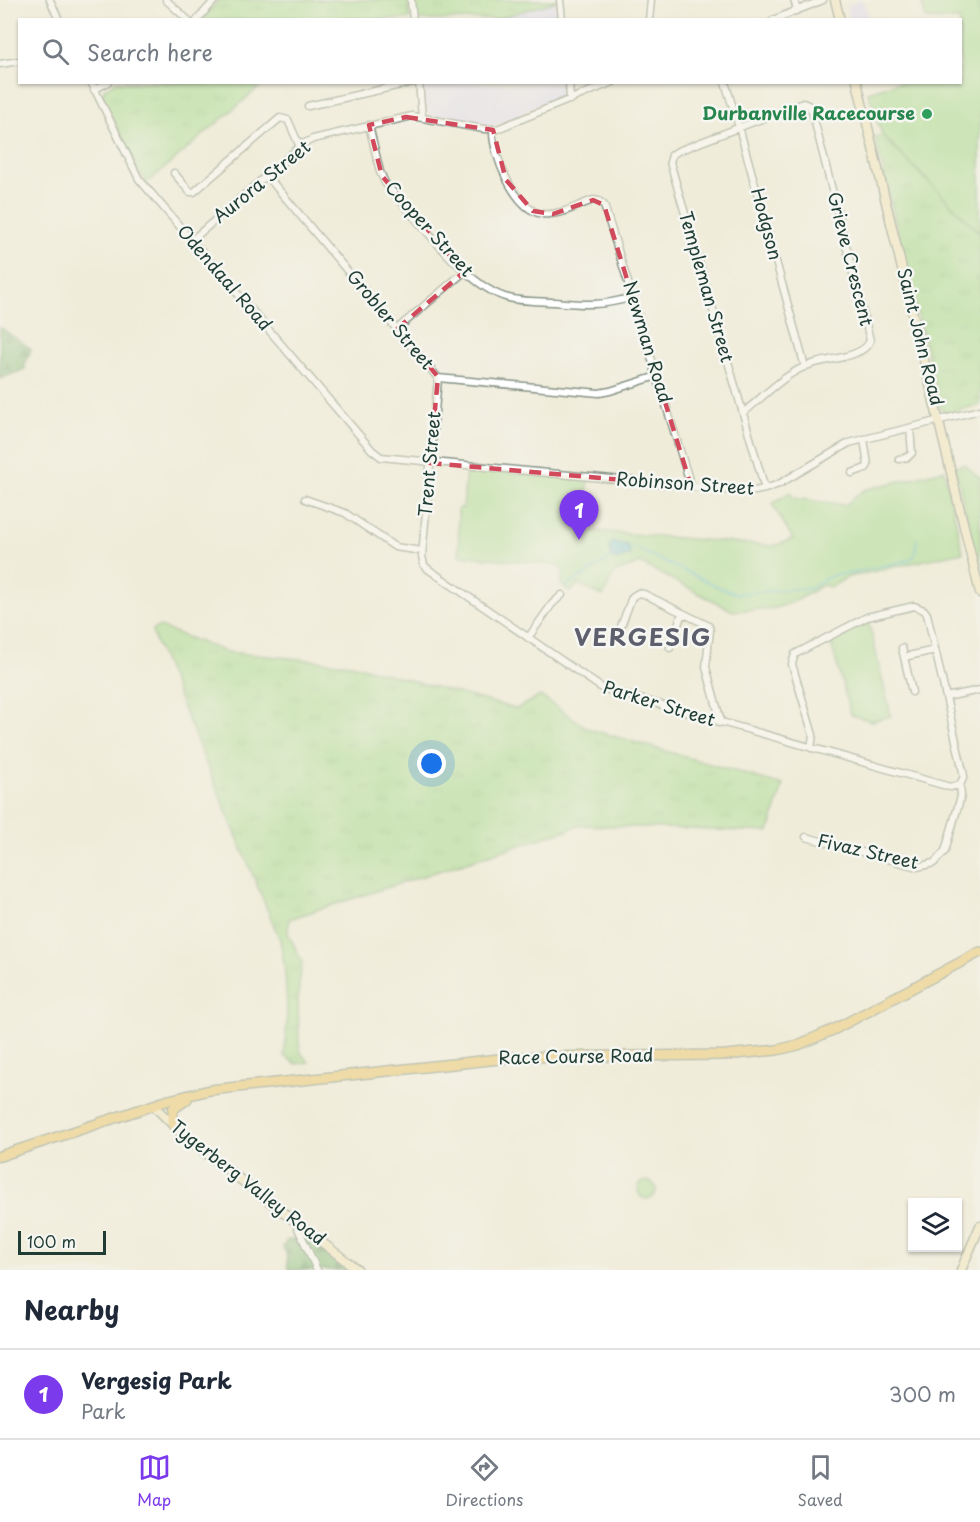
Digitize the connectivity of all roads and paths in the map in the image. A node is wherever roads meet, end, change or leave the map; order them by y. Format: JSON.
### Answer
{"nodes":[{"id":1,"x":50,"y":0,"type":"edge"},
{"id":2,"x":166,"y":0,"type":"edge"},
{"id":3,"x":215,"y":0,"type":"edge"},
{"id":4,"x":411,"y":0,"type":"edge"},
{"id":5,"x":560,"y":0,"type":"edge"},
{"id":6,"x":651,"y":0,"type":"edge"},
{"id":7,"x":794,"y":0,"type":"edge"},
{"id":8,"x":823,"y":0,"type":"edge"},
{"id":9,"x":835,"y":0,"type":"edge"},
{"id":10,"x":797,"y":10,"type":"junction"},
{"id":11,"x":58,"y":18,"type":"edge"},
{"id":12,"x":186,"y":18,"type":"edge"},
{"id":13,"x":199,"y":18,"type":"edge"},
{"id":14,"x":413,"y":18,"type":"edge"},
{"id":15,"x":562,"y":18,"type":"edge"},
{"id":16,"x":649,"y":18,"type":"edge"},
{"id":17,"x":778,"y":18,"type":"edge"},
{"id":18,"x":840,"y":18,"type":"edge"},
{"id":19,"x":18,"y":61,"type":"edge"},
{"id":20,"x":0,"y":64,"type":"edge"},
{"id":21,"x":92,"y":84,"type":"edge"},
{"id":22,"x":104,"y":84,"type":"edge"},
{"id":23,"x":405,"y":84,"type":"edge"},
{"id":24,"x":419,"y":84,"type":"edge"},
{"id":25,"x":569,"y":84,"type":"edge"},
{"id":26,"x":608,"y":84,"type":"edge"},
{"id":27,"x":725,"y":84,"type":"edge"},
{"id":28,"x":857,"y":84,"type":"edge"},
{"id":29,"x":94,"y":90,"type":"junction"},
{"id":30,"x":570,"y":100,"type":"junction"},
{"id":31,"x":308,"y":106,"type":"dead end"},
{"id":32,"x":422,"y":117,"type":"junction"},
{"id":33,"x":369,"y":125,"type":"junction"},
{"id":34,"x":739,"y":126,"type":"junction"},
{"id":35,"x":493,"y":130,"type":"junction"},
{"id":36,"x":300,"y":147,"type":"junction"},
{"id":37,"x":174,"y":173,"type":"dead end"},
{"id":38,"x":267,"y":176,"type":"junction"},
{"id":39,"x":192,"y":240,"type":"junction"},
{"id":40,"x":465,"y":272,"type":"junction"},
{"id":41,"x":633,"y":297,"type":"junction"},
{"id":42,"x":398,"y":328,"type":"junction"},
{"id":43,"x":805,"y":367,"type":"junction"},
{"id":44,"x":657,"y":376,"type":"junction"},
{"id":45,"x":438,"y":378,"type":"junction"},
{"id":46,"x":980,"y":410,"type":"edge"},
{"id":47,"x":743,"y":413,"type":"junction"},
{"id":48,"x":940,"y":420,"type":"junction"},
{"id":49,"x":910,"y":428,"type":"junction"},
{"id":50,"x":864,"y":439,"type":"junction"},
{"id":51,"x":381,"y":457,"type":"joint"},
{"id":52,"x":899,"y":459,"type":"dead end"},
{"id":53,"x":430,"y":463,"type":"junction"},
{"id":54,"x":852,"y":473,"type":"dead end"},
{"id":55,"x":691,"y":486,"type":"junction"},
{"id":56,"x":765,"y":489,"type":"junction"},
{"id":57,"x":305,"y":499,"type":"dead end"},
{"id":58,"x":422,"y":550,"type":"junction"},
{"id":59,"x":980,"y":593,"type":"edge"},
{"id":60,"x":562,"y":595,"type":"dead end"},
{"id":61,"x":682,"y":613,"type":"junction"},
{"id":62,"x":616,"y":637,"type":"dead end"},
{"id":63,"x":528,"y":638,"type":"junction"},
{"id":64,"x":670,"y":648,"type":"dead end"},
{"id":65,"x":902,"y":648,"type":"dead end"},
{"id":66,"x":935,"y":650,"type":"junction"},
{"id":67,"x":904,"y":657,"type":"junction"},
{"id":68,"x":980,"y":690,"type":"edge"},
{"id":69,"x":912,"y":692,"type":"dead end"},
{"id":70,"x":946,"y":697,"type":"junction"},
{"id":71,"x":719,"y":723,"type":"junction"},
{"id":72,"x":811,"y":748,"type":"junction"},
{"id":73,"x":960,"y":785,"type":"junction"},
{"id":74,"x":806,"y":837,"type":"dead end"},
{"id":75,"x":980,"y":952,"type":"edge"},
{"id":76,"x":200,"y":1092,"type":"junction"},
{"id":77,"x":153,"y":1105,"type":"junction"},
{"id":78,"x":173,"y":1125,"type":"junction"},
{"id":79,"x":0,"y":1156,"type":"edge"},
{"id":80,"x":295,"y":1221,"type":"junction"},
{"id":81,"x":980,"y":1226,"type":"edge"},
{"id":82,"x":980,"y":1240,"type":"edge"},
{"id":83,"x":317,"y":1270,"type":"edge"},
{"id":84,"x":358,"y":1270,"type":"edge"},
{"id":85,"x":961,"y":1270,"type":"edge"},
{"id":86,"x":966,"y":1270,"type":"edge"}],
"edges":[{"from":1,"to":11,"type":"street"},
{"from":2,"to":12,"type":"street"},
{"from":3,"to":13,"type":"street"},
{"from":4,"to":14,"type":"street"},
{"from":5,"to":15,"type":"street"},
{"from":6,"to":16,"type":"street"},
{"from":7,"to":10,"type":"street"},
{"from":8,"to":10,"type":"street"},
{"from":9,"to":18,"type":"main road"},
{"from":10,"to":17,"type":"street"},
{"from":19,"to":20,"type":"street"},
{"from":21,"to":29,"type":"street","name":"Odendaal Road"},
{"from":22,"to":29,"type":"street"},
{"from":23,"to":31,"type":"street"},
{"from":24,"to":32,"type":"street"},
{"from":25,"to":30,"type":"street"},
{"from":26,"to":30,"type":"street"},
{"from":27,"to":34,"type":"street","name":"Hodgson"},
{"from":28,"to":48,"type":"main road","name":"Saint John Road"},
{"from":29,"to":39,"type":"street","name":"Odendaal Road"},
{"from":30,"to":35,"type":"street"},
{"from":32,"to":33,"type":"street","name":"Aurora Street"},
{"from":32,"to":35,"type":"street","name":"Aurora Street"},
{"from":33,"to":36,"type":"street","name":"Aurora Street"},
{"from":33,"to":40,"type":"street","name":"Cooper Street"},
{"from":34,"to":43,"type":"street","name":"Hodgson"},
{"from":34,"to":43,"type":"street","name":"Grieve Crescent"},
{"from":34,"to":47,"type":"street","name":"Templeman Street"},
{"from":35,"to":41,"type":"street","name":"Newman Road"},
{"from":36,"to":37,"type":"street"},
{"from":36,"to":38,"type":"street","name":"Aurora Street"},
{"from":38,"to":39,"type":"street","name":"Aurora Street"},
{"from":38,"to":42,"type":"street","name":"Grobler Street"},
{"from":39,"to":51,"type":"street","name":"Odendaal Road"},
{"from":40,"to":41,"type":"street","name":"Cooper Street"},
{"from":40,"to":42,"type":"street"},
{"from":41,"to":44,"type":"street","name":"Newman Road"},
{"from":42,"to":45,"type":"street","name":"Grobler Street"},
{"from":43,"to":47,"type":"street","name":"Grieve Crescent"},
{"from":44,"to":45,"type":"street","name":"Grobler Street"},
{"from":44,"to":55,"type":"street","name":"Newman Road"},
{"from":45,"to":53,"type":"street","name":"Trent Street"},
{"from":46,"to":48,"type":"street","name":"Robinson Street"},
{"from":47,"to":56,"type":"street","name":"Templeman Street"},
{"from":48,"to":49,"type":"street","name":"Robinson Street"},
{"from":48,"to":59,"type":"main road","name":"Saint John Road"},
{"from":49,"to":50,"type":"street","name":"Robinson Street"},
{"from":49,"to":52,"type":"street"},
{"from":50,"to":54,"type":"street"},
{"from":50,"to":56,"type":"street","name":"Robinson Street"},
{"from":51,"to":53,"type":"street","name":"Robinson Street"},
{"from":53,"to":55,"type":"street","name":"Robinson Street"},
{"from":53,"to":58,"type":"street","name":"Trent Street"},
{"from":55,"to":56,"type":"street","name":"Robinson Street"},
{"from":57,"to":58,"type":"street"},
{"from":58,"to":63,"type":"street","name":"Parker Street"},
{"from":60,"to":63,"type":"street"},
{"from":61,"to":62,"type":"street"},
{"from":61,"to":64,"type":"street"},
{"from":61,"to":71,"type":"street"},
{"from":63,"to":71,"type":"street","name":"Parker Street"},
{"from":65,"to":67,"type":"street"},
{"from":66,"to":67,"type":"street"},
{"from":66,"to":70,"type":"street","name":"Fivaz Street"},
{"from":66,"to":72,"type":"street","name":"Fivaz Street"},
{"from":67,"to":69,"type":"street"},
{"from":68,"to":70,"type":"street"},
{"from":70,"to":73,"type":"street","name":"Fivaz Street"},
{"from":71,"to":72,"type":"street","name":"Parker Street"},
{"from":72,"to":73,"type":"street","name":"Parker Street"},
{"from":73,"to":74,"type":"street","name":"Fivaz Street"},
{"from":75,"to":76,"type":"main road","name":"Race Course Road"},
{"from":76,"to":77,"type":"main road","name":"Race Course Road"},
{"from":76,"to":78,"type":"main road"},
{"from":77,"to":78,"type":"main road","name":"Tygerberg Valley Road"},
{"from":77,"to":79,"type":"main road","name":"Tygerberg Valley Road"},
{"from":78,"to":80,"type":"main road","name":"Tygerberg Valley Road"},
{"from":80,"to":83,"type":"street"},
{"from":80,"to":84,"type":"main road","name":"Tygerberg Valley Road"},
{"from":81,"to":85,"type":"main road"},
{"from":82,"to":86,"type":"main road"}]}
